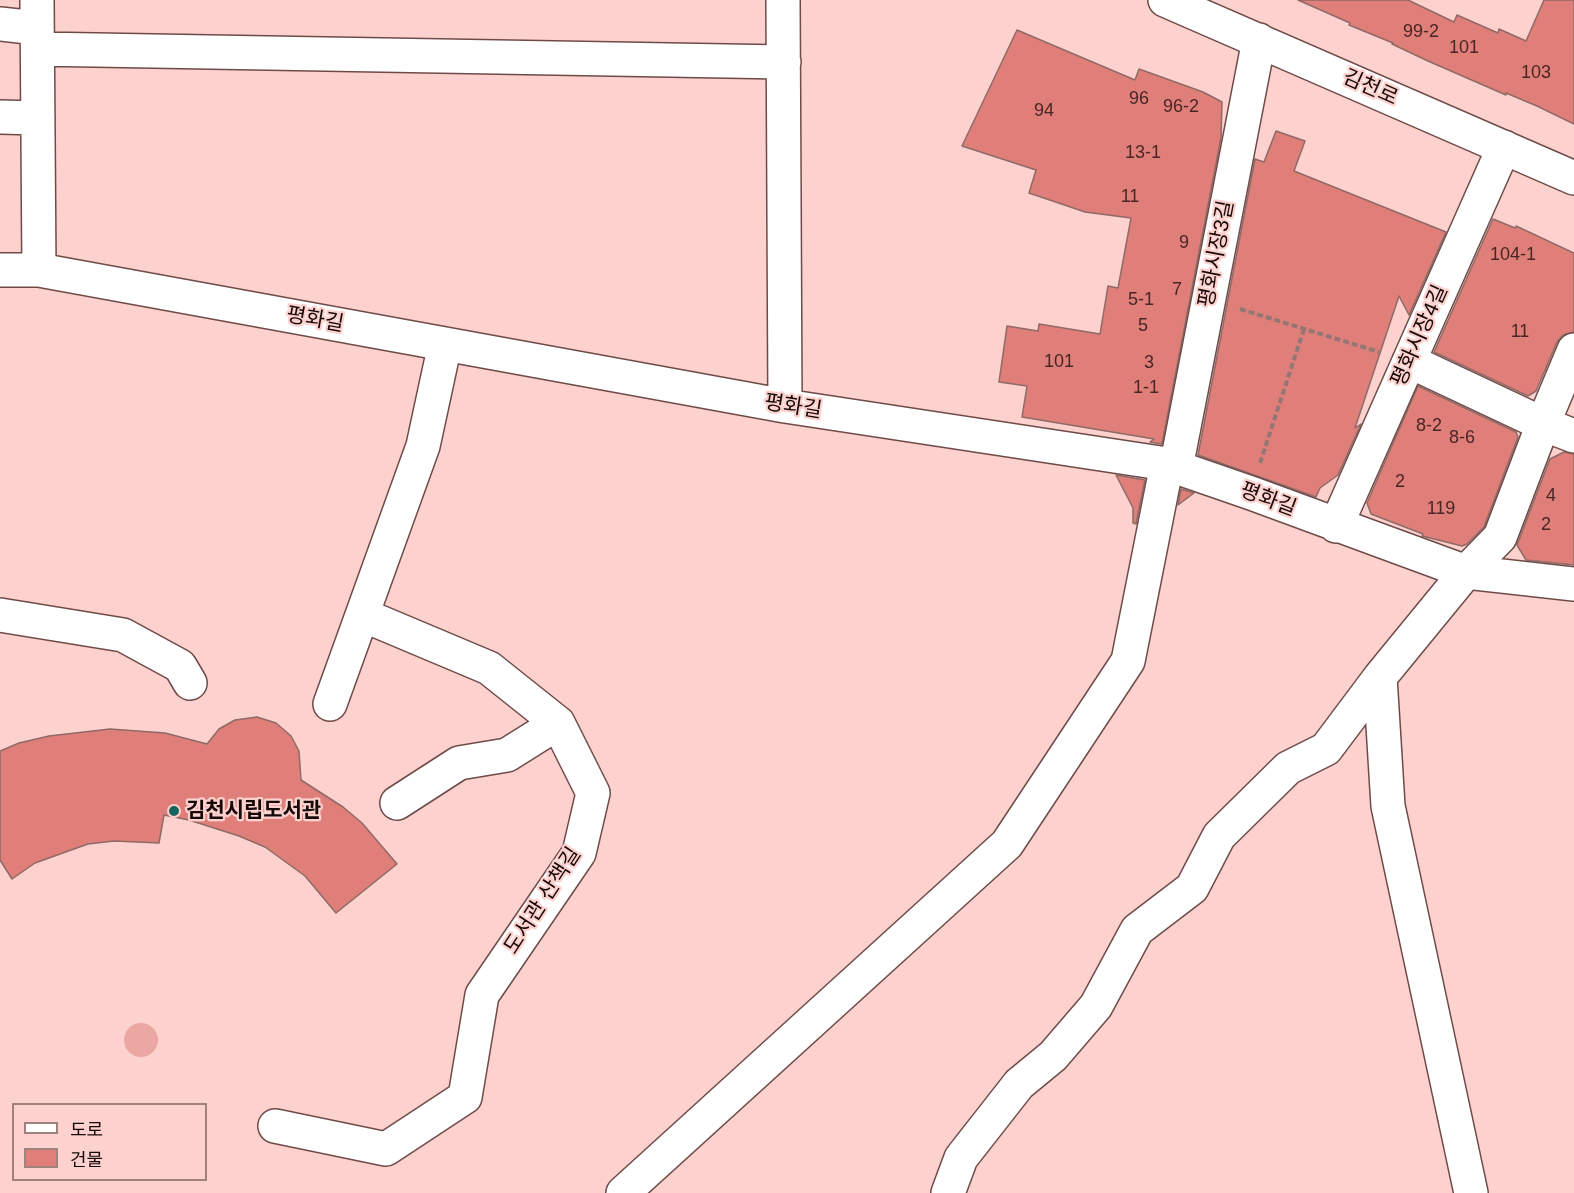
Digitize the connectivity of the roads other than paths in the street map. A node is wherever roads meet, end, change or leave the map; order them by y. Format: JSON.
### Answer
{"nodes":[{"id":1,"x":783,"y":0,"type":"edge"},
{"id":2,"x":1165,"y":0,"type":"edge"},
{"id":3,"x":0,"y":24,"type":"edge"},
{"id":4,"x":37,"y":26,"type":"edge"},
{"id":5,"x":1259,"y":40,"type":"junction"},
{"id":6,"x":784,"y":62,"type":"junction"},
{"id":7,"x":0,"y":117,"type":"edge"},
{"id":8,"x":38,"y":118,"type":"junction"},
{"id":9,"x":1504,"y":147,"type":"junction"},
{"id":10,"x":1574,"y":178,"type":"edge"},
{"id":11,"x":0,"y":270,"type":"edge"},
{"id":12,"x":39,"y":270,"type":"junction"},
{"id":13,"x":445,"y":344,"type":"junction"},
{"id":14,"x":1574,"y":350,"type":"edge"},
{"id":15,"x":1394,"y":356,"type":"junction"},
{"id":16,"x":784,"y":406,"type":"junction"},
{"id":17,"x":1544,"y":424,"type":"junction"},
{"id":18,"x":1574,"y":436,"type":"edge"},
{"id":19,"x":1171,"y":466,"type":"junction"},
{"id":20,"x":1336,"y":526,"type":"junction"},
{"id":21,"x":1466,"y":572,"type":"junction"},
{"id":22,"x":1574,"y":584,"type":"edge"},
{"id":23,"x":0,"y":615,"type":"edge"},
{"id":24,"x":363,"y":615,"type":"junction"},
{"id":25,"x":1380,"y":677,"type":"junction"},
{"id":26,"x":190,"y":683,"type":"dead end"},
{"id":27,"x":330,"y":704,"type":"dead end"},
{"id":28,"x":558,"y":723,"type":"junction"},
{"id":29,"x":397,"y":803,"type":"dead end"},
{"id":30,"x":274,"y":1126,"type":"dead end"},
{"id":31,"x":623,"y":1193,"type":"edge"},
{"id":32,"x":948,"y":1193,"type":"edge"},
{"id":33,"x":1471,"y":1193,"type":"edge"}],
"edges":[{"from":1,"to":6,"type":"street"},
{"from":2,"to":5,"type":"street","name":"김천로"},
{"from":3,"to":4,"type":"street"},
{"from":4,"to":6,"type":"street"},
{"from":4,"to":8,"type":"street"},
{"from":5,"to":9,"type":"street","name":"김천로"},
{"from":5,"to":19,"type":"street","name":"평화시장3길"},
{"from":6,"to":16,"type":"street"},
{"from":7,"to":8,"type":"street"},
{"from":8,"to":12,"type":"street"},
{"from":9,"to":10,"type":"street","name":"김천로"},
{"from":9,"to":15,"type":"street","name":"평화시장4길"},
{"from":11,"to":12,"type":"street","name":"평화길"},
{"from":12,"to":13,"type":"street","name":"평화길"},
{"from":13,"to":16,"type":"street","name":"평화길"},
{"from":13,"to":24,"type":"street"},
{"from":14,"to":17,"type":"street"},
{"from":15,"to":17,"type":"street"},
{"from":15,"to":20,"type":"street","name":"평화시장4길"},
{"from":16,"to":19,"type":"street","name":"평화길"},
{"from":17,"to":18,"type":"street"},
{"from":17,"to":21,"type":"street"},
{"from":19,"to":20,"type":"street","name":"평화길"},
{"from":19,"to":31,"type":"street","name":"평화시장3길"},
{"from":20,"to":21,"type":"street","name":"평화길"},
{"from":21,"to":22,"type":"street","name":"평화길"},
{"from":21,"to":25,"type":"street"},
{"from":23,"to":26,"type":"street"},
{"from":24,"to":27,"type":"street"},
{"from":24,"to":28,"type":"street","name":"도서관 산책길"},
{"from":25,"to":32,"type":"street"},
{"from":25,"to":33,"type":"street"},
{"from":28,"to":29,"type":"street"},
{"from":28,"to":30,"type":"street","name":"도서관 산책길"}]}
